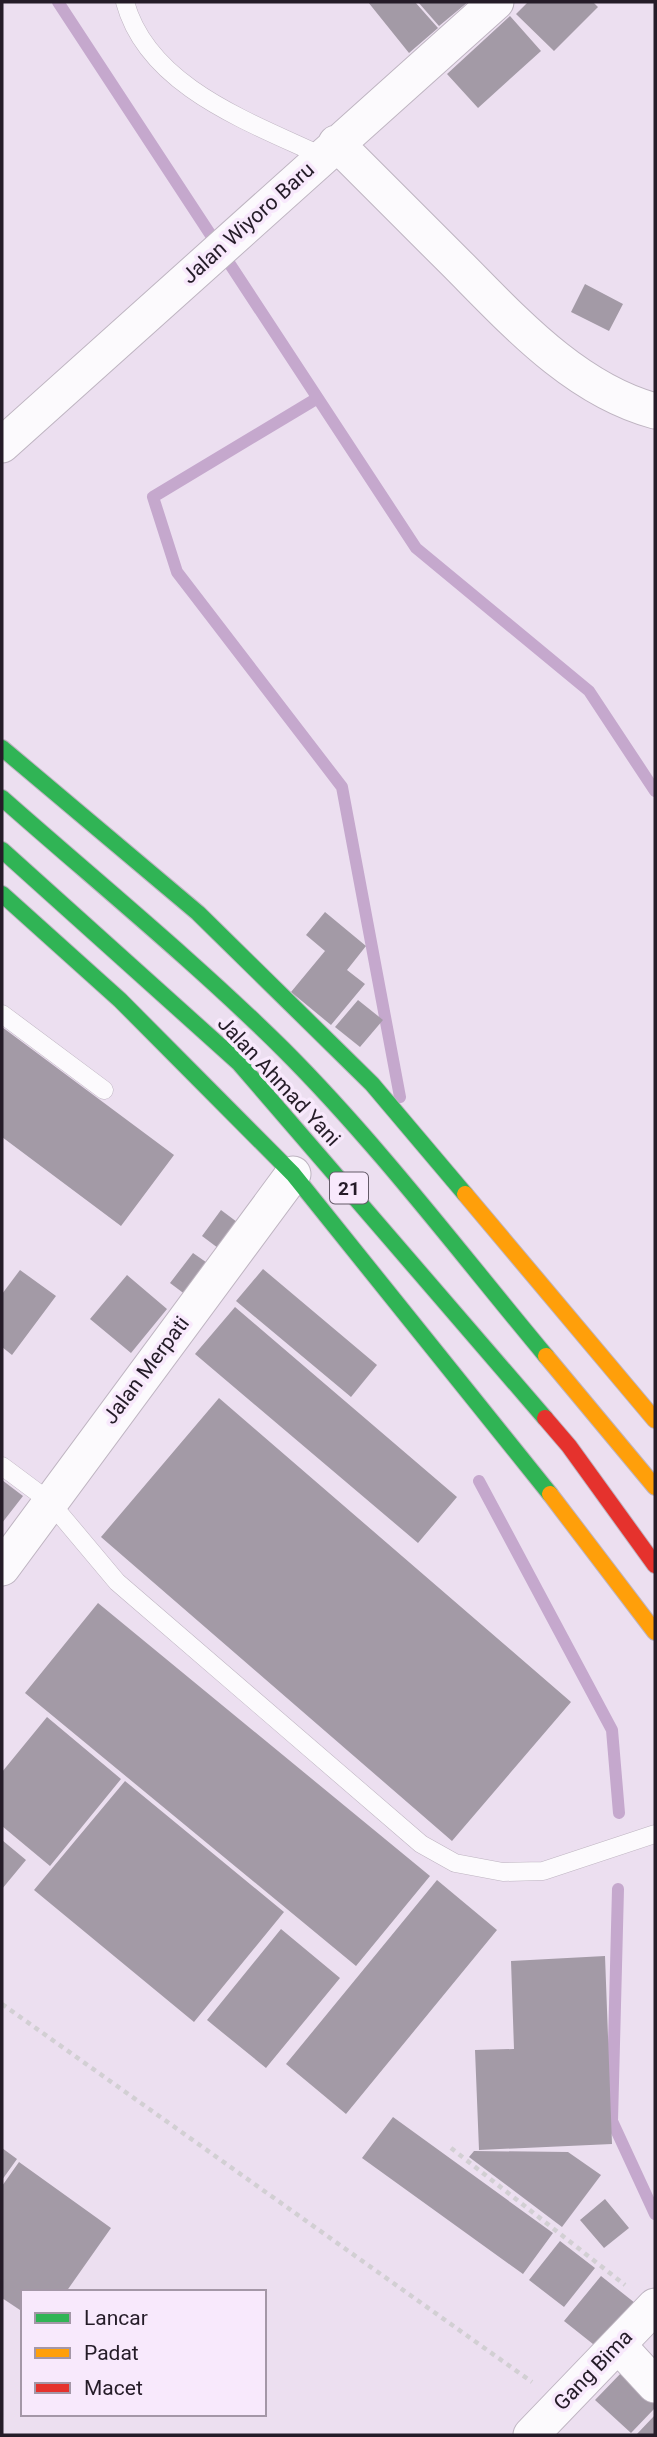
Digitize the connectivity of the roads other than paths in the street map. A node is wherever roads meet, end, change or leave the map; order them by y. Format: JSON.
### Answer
{"nodes":[{"id":1,"x":125,"y":2,"type":"edge"},
{"id":2,"x":496,"y":2,"type":"edge"},
{"id":3,"x":329,"y":150,"type":"junction"},
{"id":4,"x":655,"y":411,"type":"edge"},
{"id":5,"x":2,"y":445,"type":"edge"},
{"id":6,"x":2,"y":748,"type":"edge"},
{"id":7,"x":2,"y":798,"type":"edge"},
{"id":8,"x":6,"y":859,"type":"edge"},
{"id":9,"x":2,"y":894,"type":"edge"},
{"id":10,"x":2,"y":1014,"type":"edge"},
{"id":11,"x":104,"y":1090,"type":"dead end"},
{"id":12,"x":293,"y":1174,"type":"junction"},
{"id":13,"x":655,"y":1420,"type":"edge"},
{"id":14,"x":2,"y":1466,"type":"edge"},
{"id":15,"x":655,"y":1487,"type":"edge"},
{"id":16,"x":49,"y":1501,"type":"junction"},
{"id":17,"x":655,"y":1565,"type":"edge"},
{"id":18,"x":2,"y":1568,"type":"edge"},
{"id":19,"x":655,"y":1632,"type":"edge"},
{"id":20,"x":655,"y":1834,"type":"edge"},
{"id":21,"x":654,"y":2307,"type":"edge"},
{"id":22,"x":618,"y":2345,"type":"junction"},
{"id":23,"x":655,"y":2385,"type":"edge"},
{"id":24,"x":531,"y":2435,"type":"edge"}],
"edges":[{"from":1,"to":3,"type":"lane"},
{"from":2,"to":3,"type":"street","name":"Jalan Wiyoro Baru"},
{"from":3,"to":4,"type":"street"},
{"from":3,"to":5,"type":"street","name":"Jalan Wiyoro Baru"},
{"from":6,"to":13,"type":"main road"},
{"from":7,"to":15,"type":"main road","name":"Jalan Ahmad Yani","number":"21"},
{"from":8,"to":17,"type":"main road","name":"Jalan Ahmad Yani","number":"21"},
{"from":9,"to":12,"type":"main road"},
{"from":10,"to":11,"type":"lane"},
{"from":12,"to":16,"type":"street","name":"Jalan Merpati"},
{"from":12,"to":19,"type":"main road"},
{"from":14,"to":16,"type":"lane"},
{"from":16,"to":18,"type":"street","name":"Jalan Merpati"},
{"from":16,"to":20,"type":"lane"},
{"from":21,"to":22,"type":"street","name":"Gang Bima"},
{"from":22,"to":23,"type":"street"},
{"from":22,"to":24,"type":"street","name":"Gang Bima"}]}
